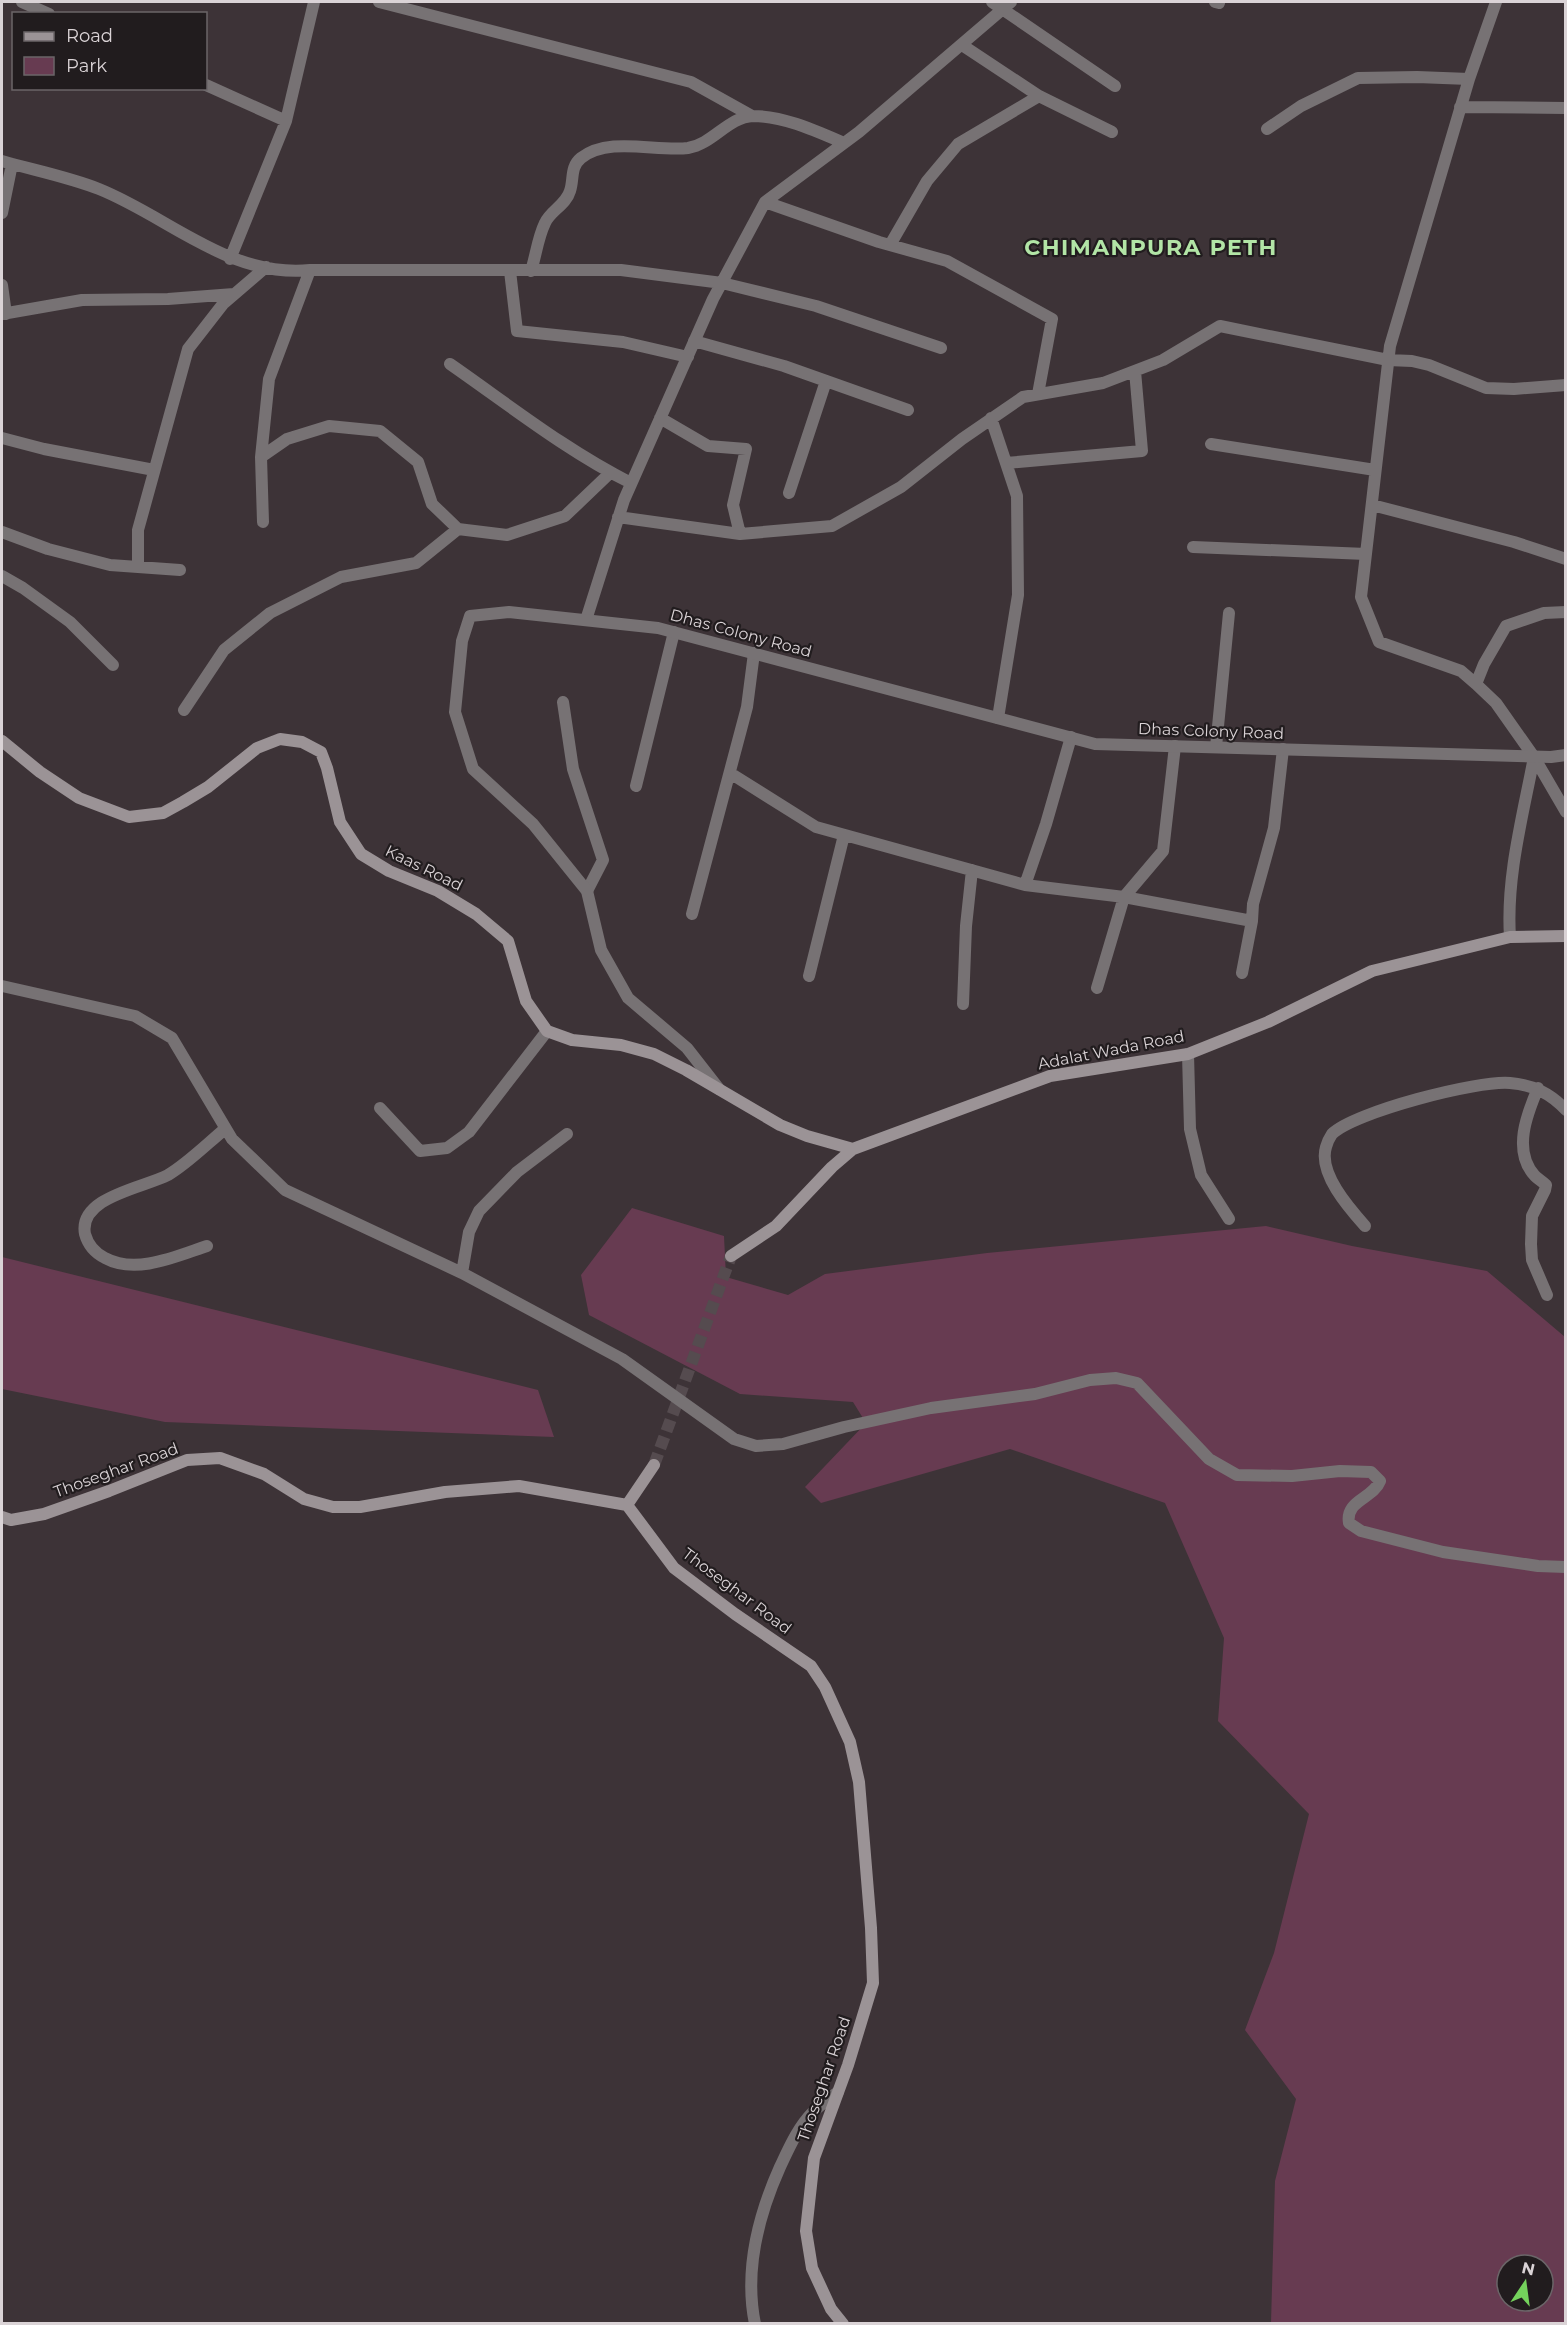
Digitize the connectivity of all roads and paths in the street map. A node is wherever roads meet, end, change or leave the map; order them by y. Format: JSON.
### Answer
{"nodes":[{"id":1,"x":22,"y":2,"type":"edge"},
{"id":2,"x":314,"y":2,"type":"edge"},
{"id":3,"x":379,"y":2,"type":"edge"},
{"id":4,"x":992,"y":2,"type":"edge"},
{"id":5,"x":1496,"y":2,"type":"edge"},
{"id":6,"x":1007,"y":5,"type":"edge"},
{"id":7,"x":44,"y":12,"type":"edge"},
{"id":8,"x":962,"y":45,"type":"junction"},
{"id":9,"x":1468,"y":79,"type":"junction"},
{"id":10,"x":207,"y":85,"type":"edge"},
{"id":11,"x":1115,"y":86,"type":"dead end"},
{"id":12,"x":1039,"y":96,"type":"junction"},
{"id":13,"x":1460,"y":107,"type":"junction"},
{"id":14,"x":1566,"y":108,"type":"edge"},
{"id":15,"x":752,"y":116,"type":"junction"},
{"id":16,"x":286,"y":121,"type":"junction"},
{"id":17,"x":1267,"y":129,"type":"dead end"},
{"id":18,"x":1112,"y":132,"type":"dead end"},
{"id":19,"x":844,"y":143,"type":"junction"},
{"id":20,"x":7,"y":163,"type":"edge"},
{"id":21,"x":765,"y":202,"type":"junction"},
{"id":22,"x":2,"y":213,"type":"edge"},
{"id":23,"x":890,"y":245,"type":"junction"},
{"id":24,"x":230,"y":258,"type":"junction"},
{"id":25,"x":266,"y":267,"type":"junction"},
{"id":26,"x":310,"y":270,"type":"junction"},
{"id":27,"x":510,"y":271,"type":"junction"},
{"id":28,"x":531,"y":271,"type":"junction"},
{"id":29,"x":722,"y":283,"type":"junction"},
{"id":30,"x":2,"y":285,"type":"edge"},
{"id":31,"x":234,"y":294,"type":"junction"},
{"id":32,"x":4,"y":314,"type":"edge"},
{"id":33,"x":694,"y":341,"type":"junction"},
{"id":34,"x":941,"y":348,"type":"dead end"},
{"id":35,"x":688,"y":357,"type":"junction"},
{"id":36,"x":1388,"y":360,"type":"junction"},
{"id":37,"x":450,"y":364,"type":"dead end"},
{"id":38,"x":1135,"y":371,"type":"junction"},
{"id":39,"x":826,"y":381,"type":"junction"},
{"id":40,"x":1566,"y":385,"type":"edge"},
{"id":41,"x":1038,"y":394,"type":"junction"},
{"id":42,"x":908,"y":410,"type":"dead end"},
{"id":43,"x":660,"y":418,"type":"junction"},
{"id":44,"x":991,"y":418,"type":"junction"},
{"id":45,"x":2,"y":438,"type":"edge"},
{"id":46,"x":1211,"y":444,"type":"dead end"},
{"id":47,"x":261,"y":457,"type":"junction"},
{"id":48,"x":1006,"y":463,"type":"junction"},
{"id":49,"x":154,"y":470,"type":"junction"},
{"id":50,"x":1376,"y":470,"type":"junction"},
{"id":51,"x":610,"y":473,"type":"junction"},
{"id":52,"x":631,"y":483,"type":"junction"},
{"id":53,"x":789,"y":493,"type":"dead end"},
{"id":54,"x":1372,"y":505,"type":"junction"},
{"id":55,"x":618,"y":517,"type":"junction"},
{"id":56,"x":263,"y":522,"type":"dead end"},
{"id":57,"x":458,"y":529,"type":"junction"},
{"id":58,"x":2,"y":532,"type":"edge"},
{"id":59,"x":740,"y":534,"type":"junction"},
{"id":60,"x":1193,"y":547,"type":"dead end"},
{"id":61,"x":1366,"y":554,"type":"junction"},
{"id":62,"x":1566,"y":559,"type":"edge"},
{"id":63,"x":138,"y":567,"type":"junction"},
{"id":64,"x":180,"y":570,"type":"dead end"},
{"id":65,"x":2,"y":576,"type":"edge"},
{"id":66,"x":1566,"y":612,"type":"edge"},
{"id":67,"x":1229,"y":613,"type":"dead end"},
{"id":68,"x":586,"y":620,"type":"junction"},
{"id":69,"x":674,"y":632,"type":"junction"},
{"id":70,"x":754,"y":653,"type":"junction"},
{"id":71,"x":113,"y":665,"type":"dead end"},
{"id":72,"x":1476,"y":684,"type":"junction"},
{"id":73,"x":563,"y":702,"type":"dead end"},
{"id":74,"x":184,"y":710,"type":"dead end"},
{"id":75,"x":998,"y":718,"type":"junction"},
{"id":76,"x":1071,"y":737,"type":"junction"},
{"id":77,"x":2,"y":741,"type":"edge"},
{"id":78,"x":1174,"y":746,"type":"junction"},
{"id":79,"x":1216,"y":747,"type":"junction"},
{"id":80,"x":1283,"y":749,"type":"junction"},
{"id":81,"x":1566,"y":755,"type":"edge"},
{"id":82,"x":1534,"y":757,"type":"junction"},
{"id":83,"x":730,"y":773,"type":"junction"},
{"id":84,"x":636,"y":786,"type":"dead end"},
{"id":85,"x":1566,"y":812,"type":"edge"},
{"id":86,"x":844,"y":835,"type":"junction"},
{"id":87,"x":972,"y":870,"type":"junction"},
{"id":88,"x":1025,"y":885,"type":"junction"},
{"id":89,"x":587,"y":891,"type":"junction"},
{"id":90,"x":1124,"y":897,"type":"junction"},
{"id":91,"x":692,"y":914,"type":"dead end"},
{"id":92,"x":1252,"y":921,"type":"junction"},
{"id":93,"x":1566,"y":936,"type":"edge"},
{"id":94,"x":1510,"y":937,"type":"junction"},
{"id":95,"x":1242,"y":973,"type":"dead end"},
{"id":96,"x":809,"y":976,"type":"dead end"},
{"id":97,"x":2,"y":986,"type":"edge"},
{"id":98,"x":1097,"y":988,"type":"dead end"},
{"id":99,"x":963,"y":1004,"type":"dead end"},
{"id":100,"x":547,"y":1031,"type":"junction"},
{"id":101,"x":1188,"y":1054,"type":"junction"},
{"id":102,"x":1538,"y":1088,"type":"junction"},
{"id":103,"x":719,"y":1090,"type":"junction"},
{"id":104,"x":381,"y":1108,"type":"dead end"},
{"id":105,"x":1566,"y":1110,"type":"edge"},
{"id":106,"x":225,"y":1129,"type":"junction"},
{"id":107,"x":567,"y":1134,"type":"dead end"},
{"id":108,"x":853,"y":1149,"type":"junction"},
{"id":109,"x":1229,"y":1219,"type":"dead end"},
{"id":110,"x":1365,"y":1226,"type":"dead end"},
{"id":111,"x":207,"y":1246,"type":"dead end"},
{"id":112,"x":731,"y":1256,"type":"tunnel mouth"},
{"id":113,"x":462,"y":1273,"type":"junction"},
{"id":114,"x":1547,"y":1295,"type":"dead end"},
{"id":115,"x":654,"y":1465,"type":"tunnel mouth"},
{"id":116,"x":627,"y":1505,"type":"junction"},
{"id":117,"x":2,"y":1517,"type":"edge"},
{"id":118,"x":1566,"y":1566,"type":"edge"},
{"id":119,"x":838,"y":2092,"type":"junction"},
{"id":120,"x":755,"y":2324,"type":"edge"},
{"id":121,"x":843,"y":2324,"type":"edge"}],
"edges":[{"from":1,"to":7,"type":"street"},
{"from":2,"to":16,"type":"street"},
{"from":3,"to":15,"type":"street"},
{"from":4,"to":6,"type":"street"},
{"from":5,"to":9,"type":"street"},
{"from":6,"to":8,"type":"street"},
{"from":6,"to":11,"type":"street"},
{"from":8,"to":12,"type":"street"},
{"from":8,"to":19,"type":"street"},
{"from":9,"to":13,"type":"street"},
{"from":9,"to":17,"type":"street"},
{"from":10,"to":16,"type":"street"},
{"from":12,"to":18,"type":"street"},
{"from":12,"to":23,"type":"street"},
{"from":13,"to":14,"type":"street"},
{"from":13,"to":36,"type":"street"},
{"from":15,"to":19,"type":"street"},
{"from":15,"to":28,"type":"street"},
{"from":16,"to":24,"type":"street"},
{"from":19,"to":21,"type":"street"},
{"from":20,"to":22,"type":"street"},
{"from":20,"to":24,"type":"street"},
{"from":21,"to":23,"type":"street"},
{"from":21,"to":29,"type":"street"},
{"from":23,"to":41,"type":"street"},
{"from":24,"to":25,"type":"street"},
{"from":25,"to":26,"type":"street"},
{"from":25,"to":31,"type":"street"},
{"from":26,"to":27,"type":"street"},
{"from":26,"to":47,"type":"street"},
{"from":27,"to":28,"type":"street"},
{"from":27,"to":35,"type":"street"},
{"from":28,"to":29,"type":"street"},
{"from":29,"to":33,"type":"street"},
{"from":29,"to":34,"type":"street"},
{"from":30,"to":32,"type":"street"},
{"from":31,"to":32,"type":"street"},
{"from":31,"to":49,"type":"street"},
{"from":33,"to":35,"type":"street"},
{"from":33,"to":39,"type":"street"},
{"from":35,"to":43,"type":"street"},
{"from":36,"to":38,"type":"street"},
{"from":36,"to":40,"type":"street"},
{"from":36,"to":50,"type":"street"},
{"from":37,"to":51,"type":"street"},
{"from":38,"to":41,"type":"street"},
{"from":38,"to":48,"type":"street"},
{"from":39,"to":42,"type":"street"},
{"from":39,"to":53,"type":"street"},
{"from":41,"to":44,"type":"street"},
{"from":43,"to":52,"type":"street"},
{"from":43,"to":59,"type":"street"},
{"from":44,"to":48,"type":"street"},
{"from":44,"to":59,"type":"street"},
{"from":45,"to":49,"type":"street"},
{"from":46,"to":50,"type":"street"},
{"from":47,"to":56,"type":"street"},
{"from":47,"to":57,"type":"street"},
{"from":48,"to":75,"type":"street"},
{"from":49,"to":63,"type":"street"},
{"from":50,"to":54,"type":"street"},
{"from":51,"to":52,"type":"street"},
{"from":51,"to":57,"type":"street"},
{"from":52,"to":55,"type":"street"},
{"from":54,"to":61,"type":"street"},
{"from":54,"to":62,"type":"street"},
{"from":55,"to":59,"type":"street"},
{"from":55,"to":68,"type":"street"},
{"from":57,"to":74,"type":"street"},
{"from":58,"to":63,"type":"street"},
{"from":60,"to":61,"type":"street"},
{"from":61,"to":72,"type":"street"},
{"from":63,"to":64,"type":"street"},
{"from":65,"to":71,"type":"street"},
{"from":66,"to":72,"type":"street"},
{"from":67,"to":79,"type":"street"},
{"from":68,"to":69,"type":"street","name":"Dhas Colony Road"},
{"from":68,"to":89,"type":"street","name":"Dhas Colony Road"},
{"from":69,"to":70,"type":"street","name":"Dhas Colony Road"},
{"from":69,"to":84,"type":"street"},
{"from":70,"to":75,"type":"street","name":"Dhas Colony Road"},
{"from":70,"to":83,"type":"street"},
{"from":72,"to":82,"type":"street"},
{"from":73,"to":89,"type":"street"},
{"from":75,"to":76,"type":"street","name":"Dhas Colony Road"},
{"from":76,"to":78,"type":"street","name":"Dhas Colony Road"},
{"from":76,"to":88,"type":"street"},
{"from":77,"to":100,"type":"main road","name":"Kaas Road"},
{"from":78,"to":79,"type":"street","name":"Dhas Colony Road"},
{"from":78,"to":90,"type":"street"},
{"from":79,"to":80,"type":"street","name":"Dhas Colony Road"},
{"from":80,"to":82,"type":"street","name":"Dhas Colony Road"},
{"from":80,"to":92,"type":"street"},
{"from":81,"to":82,"type":"street","name":"Dhas Colony Road"},
{"from":82,"to":85,"type":"street"},
{"from":82,"to":94,"type":"street"},
{"from":83,"to":86,"type":"street"},
{"from":83,"to":91,"type":"street"},
{"from":86,"to":87,"type":"street"},
{"from":86,"to":96,"type":"street"},
{"from":87,"to":88,"type":"street"},
{"from":87,"to":99,"type":"street"},
{"from":88,"to":90,"type":"street"},
{"from":89,"to":103,"type":"street","name":"Dhas Colony Road"},
{"from":90,"to":92,"type":"street"},
{"from":90,"to":98,"type":"street"},
{"from":92,"to":95,"type":"street"},
{"from":93,"to":94,"type":"main road","name":"Adalat Wada Road"},
{"from":94,"to":101,"type":"main road","name":"Adalat Wada Road"},
{"from":97,"to":106,"type":"street"},
{"from":100,"to":103,"type":"main road"},
{"from":100,"to":104,"type":"street"},
{"from":101,"to":108,"type":"main road","name":"Adalat Wada Road"},
{"from":101,"to":109,"type":"street"},
{"from":102,"to":105,"type":"street"},
{"from":102,"to":110,"type":"street"},
{"from":102,"to":114,"type":"street"},
{"from":103,"to":108,"type":"main road"},
{"from":106,"to":111,"type":"street"},
{"from":106,"to":113,"type":"street"},
{"from":107,"to":113,"type":"street"},
{"from":108,"to":112,"type":"main road","name":"Adalat Wada Road"},
{"from":113,"to":118,"type":"street"},
{"from":115,"to":116,"type":"main road"},
{"from":116,"to":117,"type":"main road","name":"Thoseghar Road"},
{"from":116,"to":119,"type":"main road","name":"Thoseghar Road"},
{"from":119,"to":120,"type":"street"},
{"from":119,"to":121,"type":"main road","name":"Thoseghar Road"}]}
